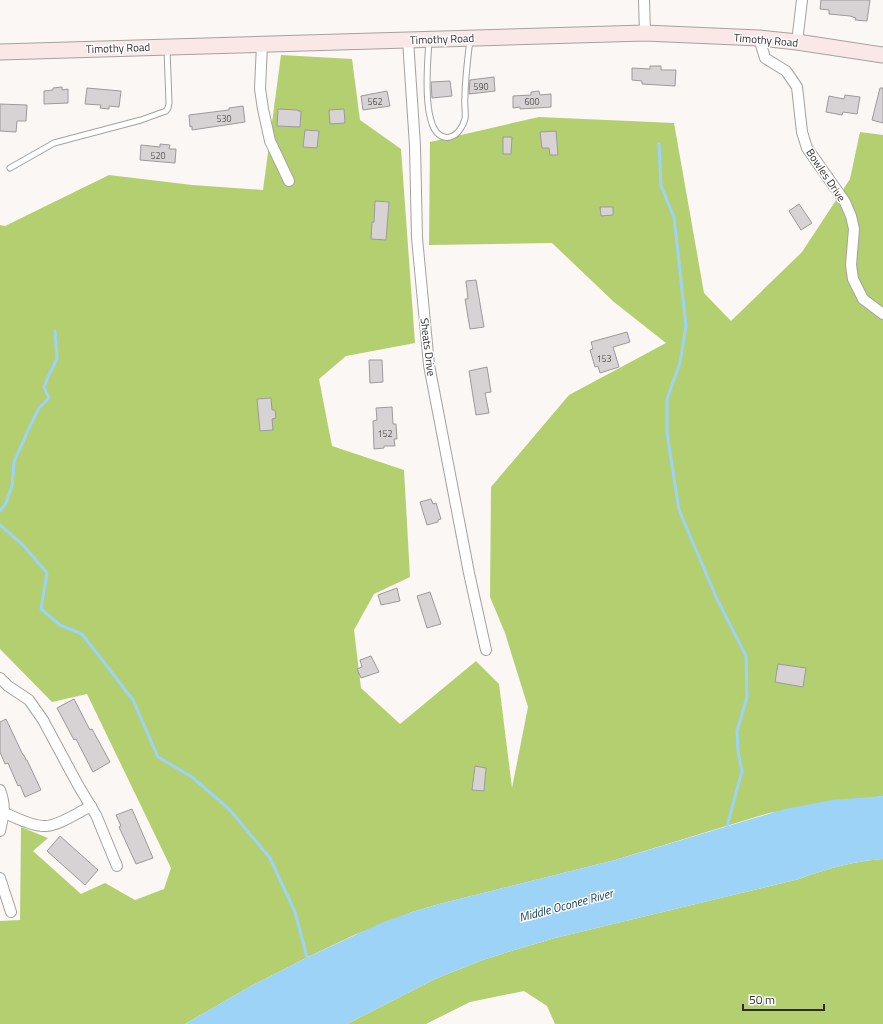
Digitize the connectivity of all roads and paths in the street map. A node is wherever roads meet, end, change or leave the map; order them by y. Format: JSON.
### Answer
{"nodes":[{"id":1,"x":644,"y":0,"type":"edge"},
{"id":2,"x":802,"y":0,"type":"edge"},
{"id":3,"x":645,"y":33,"type":"junction"},
{"id":4,"x":470,"y":38,"type":"junction"},
{"id":5,"x":759,"y":38,"type":"junction"},
{"id":6,"x":408,"y":40,"type":"junction"},
{"id":7,"x":429,"y":40,"type":"junction"},
{"id":8,"x":797,"y":42,"type":"junction"},
{"id":9,"x":262,"y":44,"type":"junction"},
{"id":10,"x":167,"y":46,"type":"junction"},
{"id":11,"x":0,"y":52,"type":"edge"},
{"id":12,"x":883,"y":55,"type":"edge"},
{"id":13,"x":10,"y":168,"type":"dead end"},
{"id":14,"x":289,"y":181,"type":"dead end"},
{"id":15,"x":883,"y":314,"type":"edge"},
{"id":16,"x":486,"y":650,"type":"dead end"},
{"id":17,"x":0,"y":678,"type":"edge"},
{"id":18,"x":0,"y":790,"type":"edge"},
{"id":19,"x":90,"y":806,"type":"junction"},
{"id":20,"x":5,"y":813,"type":"junction"},
{"id":21,"x":0,"y":831,"type":"edge"},
{"id":22,"x":117,"y":866,"type":"dead end"},
{"id":23,"x":0,"y":878,"type":"edge"},
{"id":24,"x":11,"y":912,"type":"dead end"}],
"edges":[{"from":1,"to":3,"type":"street"},
{"from":2,"to":8,"type":"street"},
{"from":3,"to":4,"type":"main road","name":"Timothy Road"},
{"from":3,"to":5,"type":"main road","name":"Timothy Road"},
{"from":4,"to":7,"type":"main road","name":"Timothy Road"},
{"from":4,"to":7,"type":"lane"},
{"from":5,"to":8,"type":"main road","name":"Timothy Road"},
{"from":5,"to":15,"type":"street","name":"Bowles Drive"},
{"from":6,"to":7,"type":"main road","name":"Timothy Road"},
{"from":6,"to":9,"type":"main road","name":"Timothy Road"},
{"from":6,"to":16,"type":"street","name":"Sheats Drive"},
{"from":8,"to":12,"type":"main road","name":"Timothy Road"},
{"from":9,"to":10,"type":"main road","name":"Timothy Road"},
{"from":9,"to":14,"type":"street"},
{"from":10,"to":11,"type":"main road","name":"Timothy Road"},
{"from":10,"to":13,"type":"lane"},
{"from":17,"to":19,"type":"street"},
{"from":18,"to":20,"type":"street"},
{"from":19,"to":20,"type":"street"},
{"from":19,"to":22,"type":"street"},
{"from":20,"to":21,"type":"street"},
{"from":23,"to":24,"type":"street"}]}
